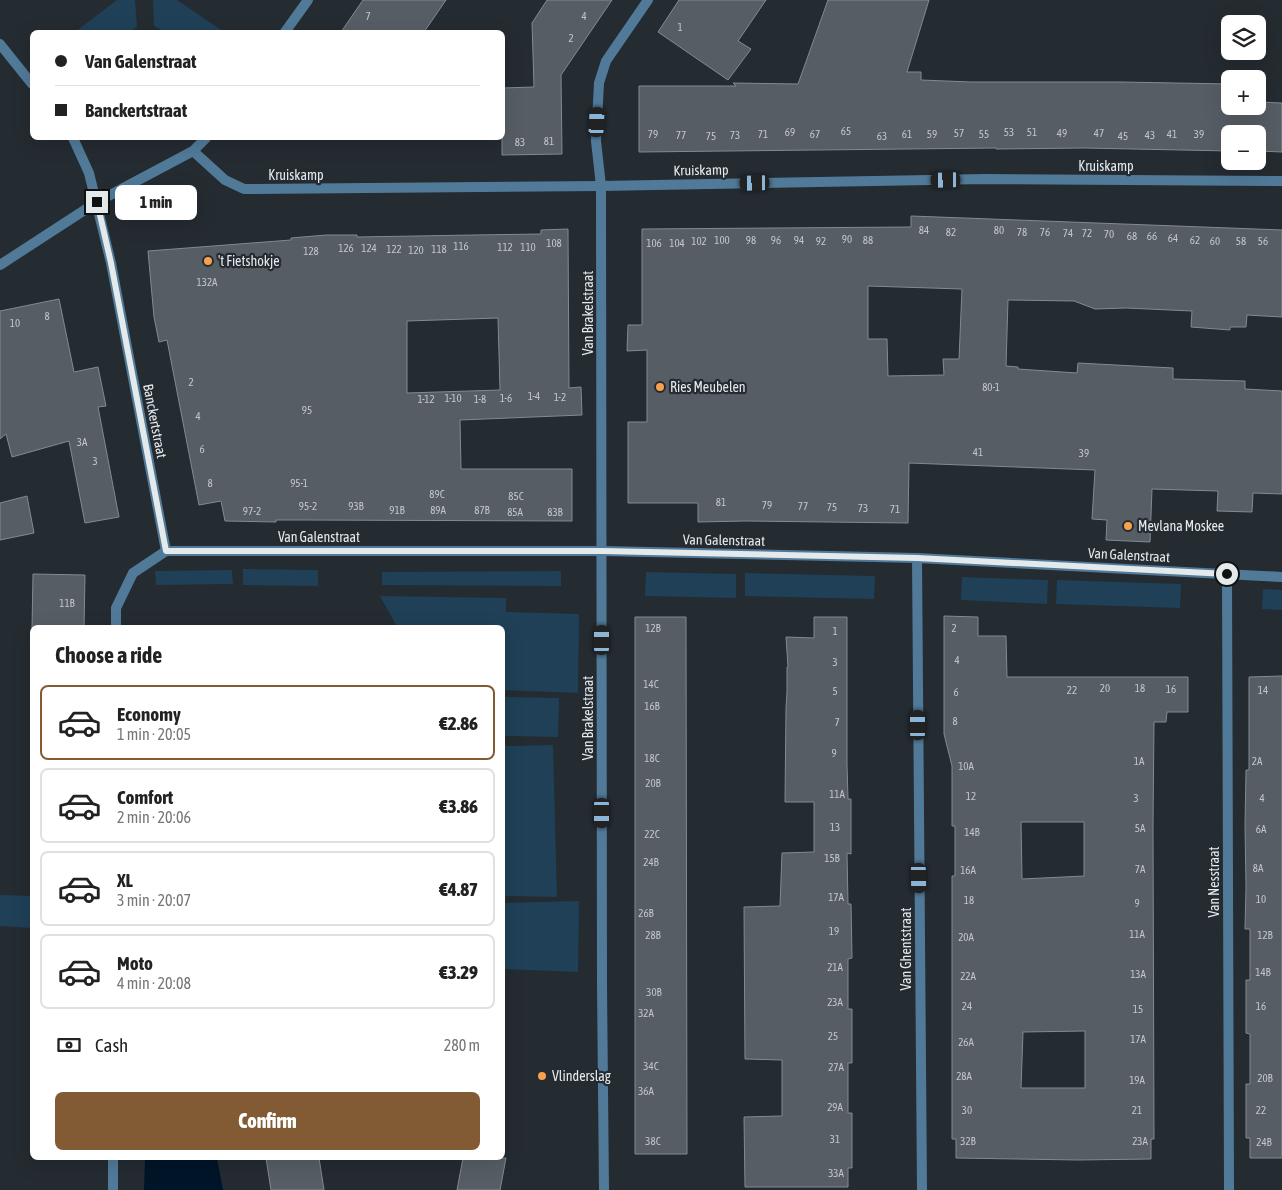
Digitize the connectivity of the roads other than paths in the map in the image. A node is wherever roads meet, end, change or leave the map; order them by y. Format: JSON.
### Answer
{"nodes":[{"id":1,"x":308,"y":0,"type":"edge"},
{"id":2,"x":648,"y":0,"type":"edge"},
{"id":3,"x":286,"y":30,"type":"edge"},
{"id":4,"x":0,"y":44,"type":"edge"},
{"id":5,"x":30,"y":82,"type":"edge"},
{"id":6,"x":75,"y":140,"type":"edge"},
{"id":7,"x":204,"y":140,"type":"edge"},
{"id":8,"x":193,"y":151,"type":"junction"},
{"id":9,"x":1282,"y":181,"type":"edge"},
{"id":10,"x":601,"y":186,"type":"junction"},
{"id":11,"x":97,"y":202,"type":"junction"},
{"id":12,"x":0,"y":265,"type":"edge"},
{"id":13,"x":166,"y":551,"type":"junction"},
{"id":14,"x":602,"y":551,"type":"junction"},
{"id":15,"x":917,"y":558,"type":"junction"},
{"id":16,"x":1227,"y":574,"type":"junction"},
{"id":17,"x":1282,"y":577,"type":"edge"},
{"id":18,"x":116,"y":625,"type":"edge"},
{"id":19,"x":114,"y":1160,"type":"edge"},
{"id":20,"x":113,"y":1190,"type":"edge"},
{"id":21,"x":604,"y":1190,"type":"edge"},
{"id":22,"x":922,"y":1190,"type":"edge"},
{"id":23,"x":1229,"y":1190,"type":"edge"}],
"edges":[{"from":1,"to":3,"type":"street"},
{"from":2,"to":10,"type":"street","name":"Van Brakelstraat"},
{"from":4,"to":5,"type":"street"},
{"from":6,"to":11,"type":"street","name":"Banckertstraat"},
{"from":7,"to":8,"type":"street"},
{"from":8,"to":10,"type":"street","name":"Kruiskamp"},
{"from":8,"to":11,"type":"street"},
{"from":9,"to":10,"type":"street","name":"Kruiskamp"},
{"from":10,"to":14,"type":"street","name":"Van Brakelstraat"},
{"from":11,"to":12,"type":"street"},
{"from":11,"to":13,"type":"street","name":"Banckertstraat"},
{"from":13,"to":14,"type":"street","name":"Van Galenstraat"},
{"from":13,"to":18,"type":"street"},
{"from":14,"to":15,"type":"street","name":"Van Galenstraat"},
{"from":14,"to":21,"type":"street","name":"Van Brakelstraat"},
{"from":15,"to":16,"type":"street","name":"Van Galenstraat"},
{"from":15,"to":22,"type":"street","name":"Van Ghentstraat"},
{"from":16,"to":17,"type":"street","name":"Van Galenstraat"},
{"from":16,"to":23,"type":"street","name":"Van Nesstraat"},
{"from":19,"to":20,"type":"street"}]}
